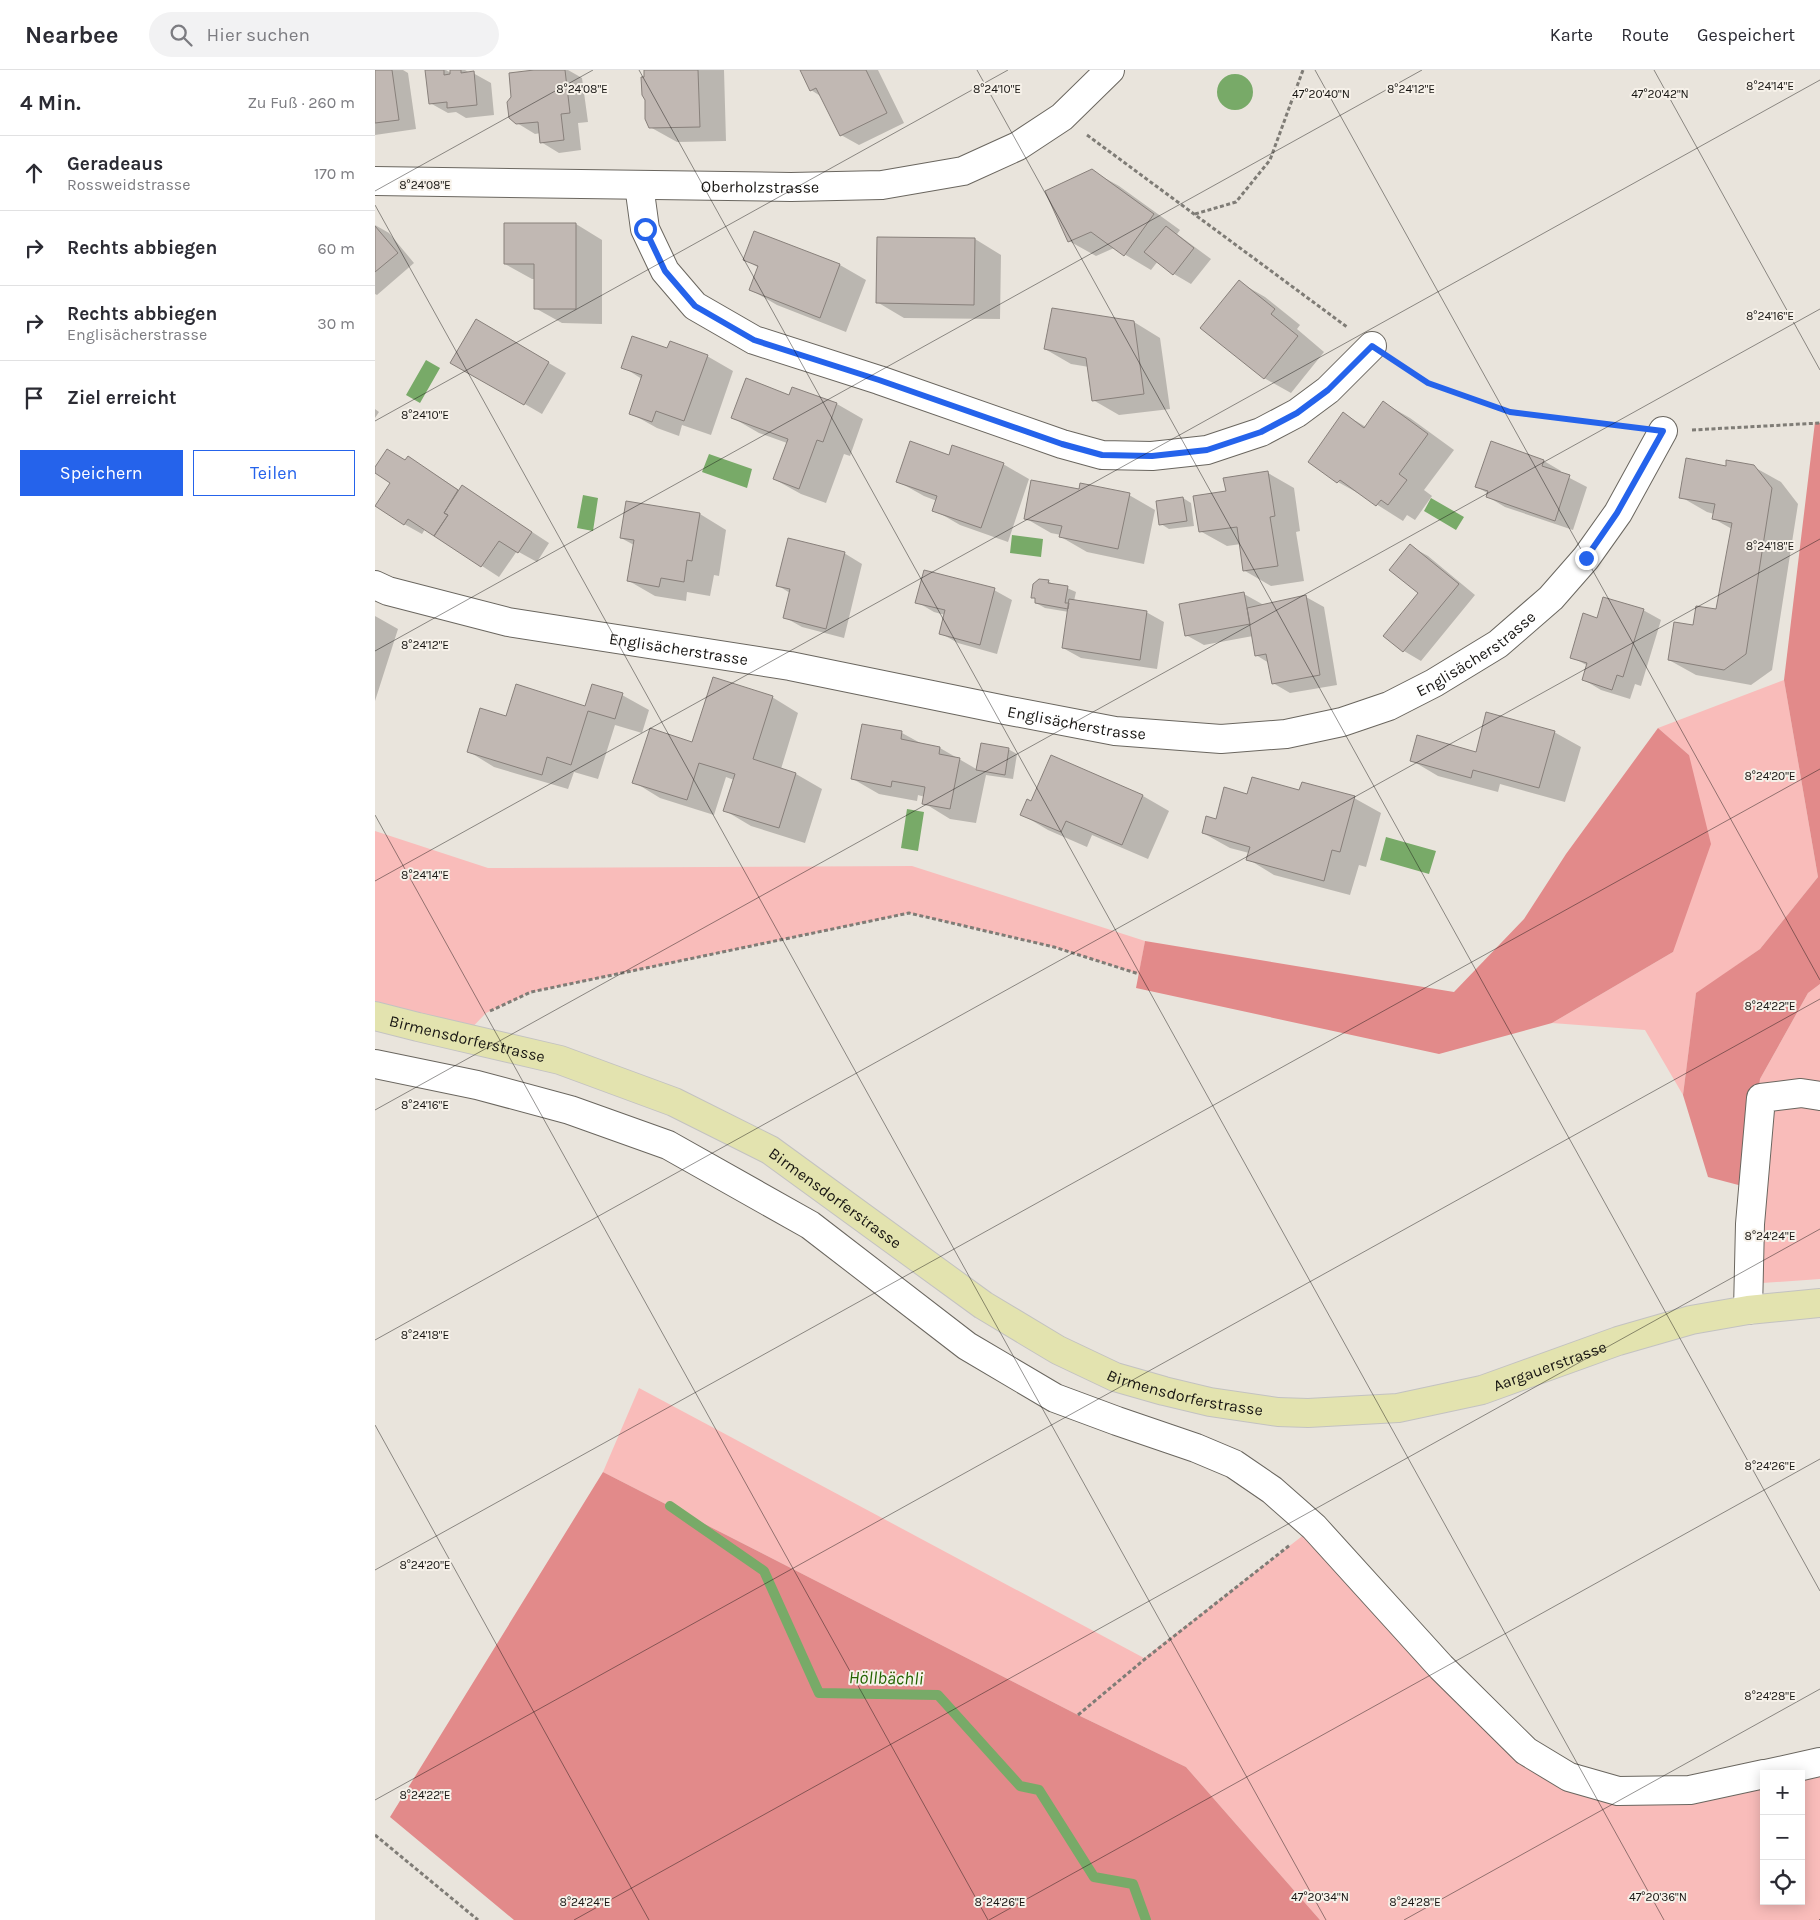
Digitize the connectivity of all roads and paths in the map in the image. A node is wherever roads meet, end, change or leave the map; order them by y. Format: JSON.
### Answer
{"nodes":[{"id":1,"x":1110,"y":70,"type":"edge"},
{"id":2,"x":1303,"y":70,"type":"edge"},
{"id":3,"x":1062,"y":117,"type":"junction"},
{"id":4,"x":375,"y":181,"type":"edge"},
{"id":5,"x":639,"y":185,"type":"junction"},
{"id":6,"x":1194,"y":214,"type":"junction"},
{"id":7,"x":1372,"y":346,"type":"junction"},
{"id":8,"x":1820,"y":423,"type":"edge"},
{"id":9,"x":1663,"y":431,"type":"junction"},
{"id":10,"x":375,"y":585,"type":"edge"},
{"id":11,"x":1139,"y":974,"type":"dead end"},
{"id":12,"x":375,"y":1016,"type":"edge"},
{"id":13,"x":463,"y":1038,"type":"junction"},
{"id":14,"x":375,"y":1064,"type":"edge"},
{"id":15,"x":1820,"y":1096,"type":"edge"},
{"id":16,"x":1820,"y":1303,"type":"edge"},
{"id":17,"x":1748,"y":1310,"type":"junction"},
{"id":18,"x":1277,"y":1412,"type":"joint"},
{"id":19,"x":1314,"y":1527,"type":"junction"},
{"id":20,"x":1078,"y":1715,"type":"dead end"},
{"id":21,"x":1820,"y":1762,"type":"edge"},
{"id":22,"x":1783,"y":1770,"type":"edge"},
{"id":23,"x":1760,"y":1775,"type":"edge"},
{"id":24,"x":375,"y":1835,"type":"edge"},
{"id":25,"x":478,"y":1920,"type":"edge"}],
"edges":[{"from":1,"to":3,"type":"street","name":"Oberholzstrasse"},
{"from":2,"to":6,"type":"path"},
{"from":3,"to":5,"type":"street","name":"Oberholzstrasse"},
{"from":3,"to":6,"type":"path"},
{"from":4,"to":5,"type":"street","name":"Oberholzstrasse"},
{"from":5,"to":7,"type":"street"},
{"from":6,"to":7,"type":"path"},
{"from":7,"to":9,"type":"path"},
{"from":8,"to":9,"type":"path"},
{"from":9,"to":10,"type":"street","name":"Englisächerstrasse"},
{"from":11,"to":13,"type":"path"},
{"from":12,"to":13,"type":"main road","name":"Birmensdorferstrasse"},
{"from":13,"to":18,"type":"main road","name":"Birmensdorferstrasse"},
{"from":14,"to":19,"type":"street"},
{"from":15,"to":17,"type":"street"},
{"from":16,"to":17,"type":"main road","name":"Aargauerstrasse"},
{"from":17,"to":18,"type":"main road","name":"Aargauerstrasse"},
{"from":19,"to":20,"type":"path"},
{"from":19,"to":23,"type":"street"},
{"from":21,"to":22,"type":"street"},
{"from":24,"to":25,"type":"path"}]}
